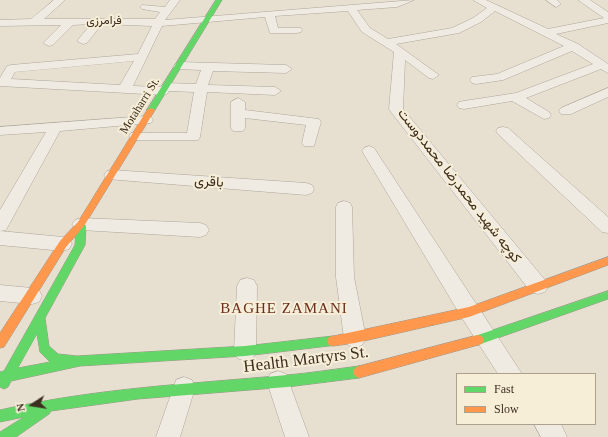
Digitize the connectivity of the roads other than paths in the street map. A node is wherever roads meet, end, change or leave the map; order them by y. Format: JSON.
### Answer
{"nodes":[{"id":1,"x":60,"y":0,"type":"edge"},
{"id":2,"x":175,"y":0,"type":"edge"},
{"id":3,"x":219,"y":0,"type":"edge"},
{"id":4,"x":409,"y":0,"type":"edge"},
{"id":5,"x":478,"y":0,"type":"edge"},
{"id":6,"x":583,"y":0,"type":"edge"},
{"id":7,"x":145,"y":7,"type":"dead end"},
{"id":8,"x":494,"y":7,"type":"junction"},
{"id":9,"x":350,"y":8,"type":"junction"},
{"id":10,"x":167,"y":10,"type":"junction"},
{"id":11,"x":269,"y":14,"type":"junction"},
{"id":12,"x":608,"y":16,"type":"edge"},
{"id":13,"x":208,"y":19,"type":"junction"},
{"id":14,"x":608,"y":20,"type":"edge"},
{"id":15,"x":71,"y":21,"type":"junction"},
{"id":16,"x":99,"y":21,"type":"junction"},
{"id":17,"x":17,"y":22,"type":"junction"},
{"id":18,"x":34,"y":22,"type":"junction"},
{"id":19,"x":0,"y":23,"type":"edge"},
{"id":20,"x":159,"y":23,"type":"junction"},
{"id":21,"x":594,"y":24,"type":"junction"},
{"id":22,"x":533,"y":25,"type":"junction"},
{"id":23,"x":297,"y":30,"type":"dead end"},
{"id":24,"x":9,"y":31,"type":"dead end"},
{"id":25,"x":515,"y":31,"type":"dead end"},
{"id":26,"x":548,"y":32,"type":"junction"},
{"id":27,"x":608,"y":32,"type":"edge"},
{"id":28,"x":83,"y":41,"type":"dead end"},
{"id":29,"x":388,"y":42,"type":"junction"},
{"id":30,"x":49,"y":43,"type":"dead end"},
{"id":31,"x":574,"y":46,"type":"junction"},
{"id":32,"x":400,"y":51,"type":"junction"},
{"id":33,"x":142,"y":58,"type":"junction"},
{"id":34,"x":179,"y":66,"type":"junction"},
{"id":35,"x":209,"y":66,"type":"junction"},
{"id":36,"x":605,"y":67,"type":"edge"},
{"id":37,"x":286,"y":69,"type":"dead end"},
{"id":38,"x":432,"y":75,"type":"dead end"},
{"id":39,"x":476,"y":80,"type":"dead end"},
{"id":40,"x":1,"y":82,"type":"edge"},
{"id":41,"x":125,"y":88,"type":"junction"},
{"id":42,"x":201,"y":88,"type":"junction"},
{"id":43,"x":165,"y":89,"type":"junction"},
{"id":44,"x":238,"y":90,"type":"junction"},
{"id":45,"x":275,"y":91,"type":"dead end"},
{"id":46,"x":608,"y":92,"type":"edge"},
{"id":47,"x":515,"y":97,"type":"junction"},
{"id":48,"x":464,"y":105,"type":"dead end"},
{"id":49,"x":566,"y":110,"type":"dead end"},
{"id":50,"x":238,"y":113,"type":"junction"},
{"id":51,"x":544,"y":116,"type":"dead end"},
{"id":52,"x":146,"y":120,"type":"junction"},
{"id":53,"x":56,"y":126,"type":"junction"},
{"id":54,"x":238,"y":128,"type":"dead end"},
{"id":55,"x":503,"y":131,"type":"dead end"},
{"id":56,"x":2,"y":134,"type":"edge"},
{"id":57,"x":136,"y":136,"type":"junction"},
{"id":58,"x":309,"y":143,"type":"dead end"},
{"id":59,"x":369,"y":151,"type":"dead end"},
{"id":60,"x":112,"y":175,"type":"junction"},
{"id":61,"x":306,"y":189,"type":"dead end"},
{"id":62,"x":344,"y":207,"type":"dead end"},
{"id":63,"x":81,"y":224,"type":"junction"},
{"id":64,"x":0,"y":225,"type":"edge"},
{"id":65,"x":608,"y":227,"type":"edge"},
{"id":66,"x":200,"y":230,"type":"dead end"},
{"id":67,"x":0,"y":238,"type":"edge"},
{"id":68,"x":63,"y":244,"type":"junction"},
{"id":69,"x":608,"y":260,"type":"edge"},
{"id":70,"x":248,"y":286,"type":"dead end"},
{"id":71,"x":538,"y":286,"type":"junction"},
{"id":72,"x":0,"y":293,"type":"edge"},
{"id":73,"x":608,"y":295,"type":"edge"},
{"id":74,"x":32,"y":296,"type":"junction"},
{"id":75,"x":469,"y":312,"type":"junction"},
{"id":76,"x":40,"y":319,"type":"junction"},
{"id":77,"x":355,"y":338,"type":"junction"},
{"id":78,"x":486,"y":338,"type":"junction"},
{"id":79,"x":0,"y":343,"type":"edge"},
{"id":80,"x":245,"y":351,"type":"junction"},
{"id":81,"x":80,"y":361,"type":"junction"},
{"id":82,"x":510,"y":373,"type":"edge"},
{"id":83,"x":4,"y":377,"type":"edge"},
{"id":84,"x":278,"y":382,"type":"junction"},
{"id":85,"x":184,"y":388,"type":"junction"},
{"id":86,"x":0,"y":390,"type":"edge"},
{"id":87,"x":55,"y":403,"type":"junction"},
{"id":88,"x":0,"y":416,"type":"edge"},
{"id":89,"x":547,"y":425,"type":"edge"},
{"id":90,"x":5,"y":437,"type":"edge"},
{"id":91,"x":168,"y":437,"type":"edge"},
{"id":92,"x":297,"y":437,"type":"edge"},
{"id":93,"x":555,"y":437,"type":"edge"}],
"edges":[{"from":1,"to":18,"type":"street"},
{"from":2,"to":10,"type":"street"},
{"from":3,"to":13,"type":"main road","name":"Motaharri St."},
{"from":4,"to":9,"type":"street","name":"فرامرزی"},
{"from":5,"to":8,"type":"street"},
{"from":6,"to":12,"type":"street"},
{"from":7,"to":10,"type":"street"},
{"from":8,"to":22,"type":"street"},
{"from":8,"to":29,"type":"street"},
{"from":9,"to":11,"type":"street","name":"فرامرزی"},
{"from":9,"to":29,"type":"street"},
{"from":10,"to":20,"type":"street"},
{"from":11,"to":13,"type":"street","name":"فرامرزی"},
{"from":11,"to":23,"type":"street"},
{"from":13,"to":20,"type":"street","name":"فرامرزی"},
{"from":13,"to":34,"type":"main road","name":"Motaharri St."},
{"from":14,"to":21,"type":"street"},
{"from":15,"to":16,"type":"street","name":"فرامرزی"},
{"from":15,"to":18,"type":"street","name":"فرامرزی"},
{"from":15,"to":30,"type":"street"},
{"from":16,"to":20,"type":"street","name":"فرامرزی"},
{"from":16,"to":28,"type":"street"},
{"from":17,"to":18,"type":"street","name":"فرامرزی"},
{"from":17,"to":19,"type":"street","name":"فرامرزی"},
{"from":17,"to":24,"type":"street"},
{"from":20,"to":33,"type":"street"},
{"from":21,"to":26,"type":"street"},
{"from":21,"to":27,"type":"street"},
{"from":22,"to":25,"type":"street"},
{"from":22,"to":26,"type":"street"},
{"from":26,"to":31,"type":"street"},
{"from":29,"to":32,"type":"street"},
{"from":31,"to":36,"type":"street"},
{"from":31,"to":39,"type":"street"},
{"from":32,"to":38,"type":"street"},
{"from":32,"to":71,"type":"street","name":"کوچه شهید محمدرضا محمددوست"},
{"from":33,"to":40,"type":"street"},
{"from":33,"to":41,"type":"street"},
{"from":34,"to":35,"type":"street"},
{"from":34,"to":43,"type":"main road","name":"Motaharri St."},
{"from":35,"to":37,"type":"street"},
{"from":35,"to":42,"type":"street"},
{"from":36,"to":47,"type":"street"},
{"from":40,"to":41,"type":"street"},
{"from":41,"to":43,"type":"street"},
{"from":42,"to":43,"type":"street"},
{"from":42,"to":44,"type":"street"},
{"from":42,"to":57,"type":"street"},
{"from":43,"to":52,"type":"main road","name":"Motaharri St."},
{"from":44,"to":45,"type":"street"},
{"from":44,"to":50,"type":"street"},
{"from":46,"to":49,"type":"street"},
{"from":47,"to":48,"type":"street"},
{"from":47,"to":51,"type":"street"},
{"from":50,"to":54,"type":"street"},
{"from":50,"to":58,"type":"street"},
{"from":52,"to":53,"type":"street"},
{"from":52,"to":57,"type":"main road","name":"Motaharri St."},
{"from":53,"to":56,"type":"street"},
{"from":53,"to":64,"type":"street"},
{"from":55,"to":65,"type":"street"},
{"from":57,"to":60,"type":"main road","name":"Motaharri St."},
{"from":59,"to":75,"type":"street"},
{"from":60,"to":61,"type":"street","name":"باقری"},
{"from":60,"to":63,"type":"main road","name":"Motaharri St."},
{"from":62,"to":77,"type":"street"},
{"from":63,"to":66,"type":"street"},
{"from":63,"to":68,"type":"main road","name":"Motaharri St."},
{"from":63,"to":76,"type":"main road","name":"Motaharri St."},
{"from":67,"to":68,"type":"street"},
{"from":68,"to":74,"type":"main road","name":"Motaharri St."},
{"from":69,"to":71,"type":"main road","name":"Health Martyrs St."},
{"from":70,"to":80,"type":"street"},
{"from":71,"to":75,"type":"main road","name":"Health Martyrs St."},
{"from":72,"to":74,"type":"street"},
{"from":73,"to":78,"type":"main road","name":"Health Martyrs St."},
{"from":74,"to":79,"type":"main road","name":"Motaharri St."},
{"from":75,"to":77,"type":"main road","name":"Health Martyrs St."},
{"from":75,"to":78,"type":"street"},
{"from":76,"to":81,"type":"main road"},
{"from":76,"to":83,"type":"main road","name":"Motaharri St."},
{"from":77,"to":80,"type":"main road","name":"Health Martyrs St."},
{"from":78,"to":82,"type":"street"},
{"from":78,"to":84,"type":"main road","name":"Health Martyrs St."},
{"from":80,"to":81,"type":"main road","name":"Health Martyrs St."},
{"from":81,"to":83,"type":"main road","name":"Health Martyrs St."},
{"from":83,"to":86,"type":"main road","name":"Motaharri St."},
{"from":84,"to":85,"type":"main road","name":"Health Martyrs St."},
{"from":84,"to":92,"type":"street"},
{"from":85,"to":87,"type":"main road","name":"Health Martyrs St."},
{"from":85,"to":91,"type":"street"},
{"from":87,"to":88,"type":"main road","name":"Health Martyrs St."},
{"from":87,"to":90,"type":"main road"},
{"from":89,"to":93,"type":"street"}]}
